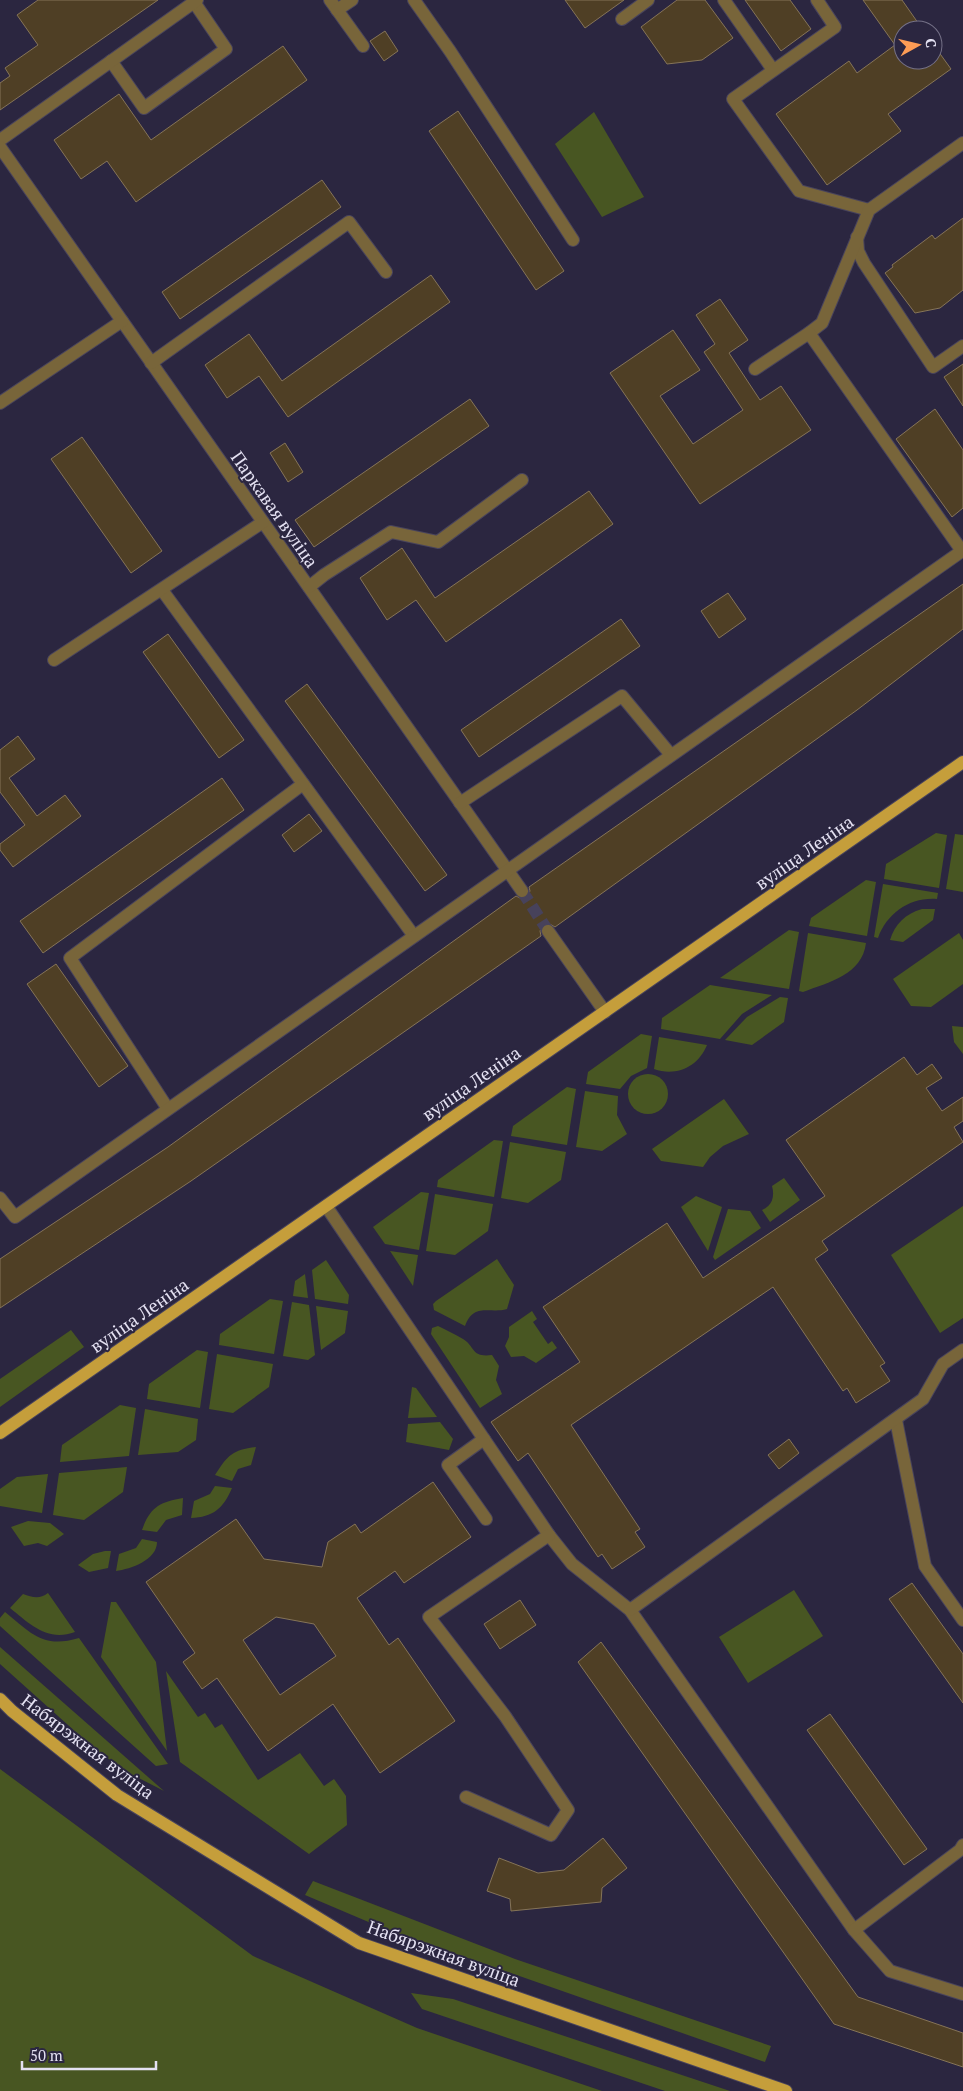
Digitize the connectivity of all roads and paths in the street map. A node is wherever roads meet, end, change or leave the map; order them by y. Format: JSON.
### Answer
{"nodes":[{"id":1,"x":352,"y":0,"type":"edge"},
{"id":2,"x":414,"y":0,"type":"edge"},
{"id":3,"x":648,"y":0,"type":"edge"},
{"id":4,"x":724,"y":0,"type":"edge"},
{"id":5,"x":817,"y":0,"type":"edge"},
{"id":6,"x":195,"y":1,"type":"edge"},
{"id":7,"x":333,"y":5,"type":"edge"},
{"id":8,"x":622,"y":19,"type":"dead end"},
{"id":9,"x":363,"y":46,"type":"dead end"},
{"id":10,"x":110,"y":61,"type":"junction"},
{"id":11,"x":773,"y":70,"type":"junction"},
{"id":12,"x":0,"y":140,"type":"edge"},
{"id":13,"x":963,"y":143,"type":"edge"},
{"id":14,"x":0,"y":147,"type":"edge"},
{"id":15,"x":869,"y":210,"type":"junction"},
{"id":16,"x":857,"y":237,"type":"junction"},
{"id":17,"x":573,"y":240,"type":"dead end"},
{"id":18,"x":386,"y":272,"type":"dead end"},
{"id":19,"x":122,"y":321,"type":"junction"},
{"id":20,"x":808,"y":333,"type":"junction"},
{"id":21,"x":963,"y":346,"type":"edge"},
{"id":22,"x":152,"y":363,"type":"junction"},
{"id":23,"x":756,"y":369,"type":"dead end"},
{"id":24,"x":0,"y":403,"type":"edge"},
{"id":25,"x":522,"y":480,"type":"dead end"},
{"id":26,"x":263,"y":522,"type":"junction"},
{"id":27,"x":309,"y":588,"type":"junction"},
{"id":28,"x":162,"y":590,"type":"junction"},
{"id":29,"x":54,"y":660,"type":"dead end"},
{"id":30,"x":671,"y":755,"type":"junction"},
{"id":31,"x":963,"y":762,"type":"edge"},
{"id":32,"x":303,"y":784,"type":"junction"},
{"id":33,"x":460,"y":803,"type":"junction"},
{"id":34,"x":508,"y":870,"type":"junction"},
{"id":35,"x":522,"y":891,"type":"tunnel mouth"},
{"id":36,"x":548,"y":931,"type":"tunnel mouth"},
{"id":37,"x":414,"y":936,"type":"junction"},
{"id":38,"x":605,"y":1012,"type":"junction"},
{"id":39,"x":168,"y":1109,"type":"junction"},
{"id":40,"x":0,"y":1198,"type":"edge"},
{"id":41,"x":326,"y":1206,"type":"junction"},
{"id":42,"x":963,"y":1350,"type":"edge"},
{"id":43,"x":896,"y":1420,"type":"junction"},
{"id":44,"x":0,"y":1433,"type":"edge"},
{"id":45,"x":484,"y":1439,"type":"junction"},
{"id":46,"x":486,"y":1519,"type":"dead end"},
{"id":47,"x":549,"y":1535,"type":"junction"},
{"id":48,"x":630,"y":1610,"type":"junction"},
{"id":49,"x":963,"y":1620,"type":"edge"},
{"id":50,"x":0,"y":1699,"type":"edge"},
{"id":51,"x":466,"y":1797,"type":"dead end"},
{"id":52,"x":963,"y":1845,"type":"edge"},
{"id":53,"x":854,"y":1930,"type":"junction"},
{"id":54,"x":963,"y":1994,"type":"edge"},
{"id":55,"x":786,"y":2091,"type":"edge"}],
"edges":[{"from":1,"to":7,"type":"street"},
{"from":2,"to":17,"type":"street"},
{"from":3,"to":8,"type":"street"},
{"from":4,"to":11,"type":"street"},
{"from":5,"to":11,"type":"street"},
{"from":6,"to":10,"type":"street"},
{"from":6,"to":10,"type":"street"},
{"from":7,"to":9,"type":"street"},
{"from":10,"to":12,"type":"street"},
{"from":11,"to":15,"type":"street"},
{"from":13,"to":15,"type":"street"},
{"from":14,"to":19,"type":"street","name":"Паркавая вуліца"},
{"from":15,"to":16,"type":"street"},
{"from":16,"to":20,"type":"street"},
{"from":16,"to":21,"type":"street"},
{"from":18,"to":22,"type":"street"},
{"from":19,"to":22,"type":"street","name":"Паркавая вуліца"},
{"from":19,"to":24,"type":"street"},
{"from":20,"to":23,"type":"street"},
{"from":20,"to":30,"type":"street"},
{"from":22,"to":26,"type":"street","name":"Паркавая вуліца"},
{"from":25,"to":27,"type":"street"},
{"from":26,"to":27,"type":"street","name":"Паркавая вуліца"},
{"from":26,"to":28,"type":"street"},
{"from":27,"to":33,"type":"street","name":"Паркавая вуліца"},
{"from":28,"to":29,"type":"street"},
{"from":28,"to":32,"type":"street"},
{"from":30,"to":33,"type":"street"},
{"from":30,"to":34,"type":"street"},
{"from":31,"to":38,"type":"main road","name":"вуліца Леніна"},
{"from":32,"to":37,"type":"street"},
{"from":32,"to":39,"type":"street"},
{"from":33,"to":34,"type":"street","name":"Паркавая вуліца"},
{"from":34,"to":35,"type":"street","name":"Паркавая вуліца"},
{"from":34,"to":37,"type":"street"},
{"from":36,"to":38,"type":"street"},
{"from":37,"to":39,"type":"street"},
{"from":38,"to":41,"type":"main road","name":"вуліца Леніна"},
{"from":39,"to":40,"type":"street"},
{"from":41,"to":44,"type":"main road","name":"вуліца Леніна"},
{"from":41,"to":45,"type":"street"},
{"from":42,"to":43,"type":"street"},
{"from":43,"to":48,"type":"street"},
{"from":43,"to":49,"type":"street"},
{"from":45,"to":46,"type":"street"},
{"from":45,"to":47,"type":"street"},
{"from":47,"to":48,"type":"street"},
{"from":47,"to":51,"type":"street"},
{"from":48,"to":53,"type":"street"},
{"from":50,"to":55,"type":"main road","name":"Набярэжная вуліца"},
{"from":52,"to":53,"type":"street"},
{"from":53,"to":54,"type":"street"}]}
